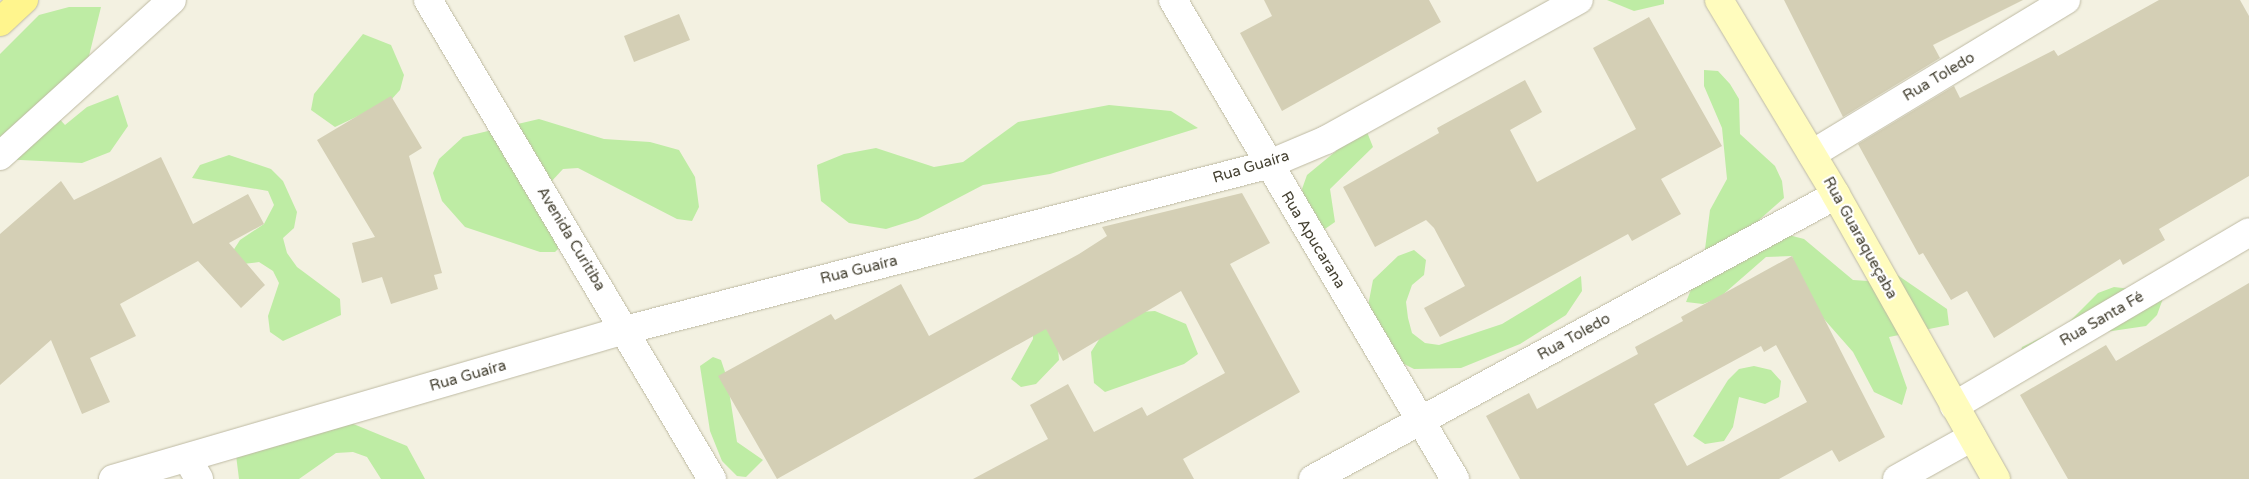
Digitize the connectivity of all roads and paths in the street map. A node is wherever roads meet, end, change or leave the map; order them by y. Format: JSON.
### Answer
{"nodes":[{"id":1,"x":24,"y":0,"type":"edge"},
{"id":2,"x":172,"y":0,"type":"edge"},
{"id":3,"x":428,"y":0,"type":"edge"},
{"id":4,"x":1173,"y":0,"type":"edge"},
{"id":5,"x":1579,"y":0,"type":"edge"},
{"id":6,"x":1719,"y":0,"type":"edge"},
{"id":7,"x":2066,"y":0,"type":"edge"},
{"id":8,"x":0,"y":22,"type":"edge"},
{"id":9,"x":1812,"y":154,"type":"junction"},
{"id":10,"x":0,"y":156,"type":"edge"},
{"id":11,"x":1268,"y":165,"type":"junction"},
{"id":12,"x":1836,"y":195,"type":"junction"},
{"id":13,"x":2249,"y":232,"type":"edge"},
{"id":14,"x":625,"y":330,"type":"junction"},
{"id":15,"x":1954,"y":406,"type":"junction"},
{"id":16,"x":1420,"y":421,"type":"junction"},
{"id":17,"x":1972,"y":437,"type":"junction"},
{"id":18,"x":193,"y":468,"type":"edge"},
{"id":19,"x":113,"y":479,"type":"edge"},
{"id":20,"x":712,"y":479,"type":"edge"},
{"id":21,"x":1313,"y":479,"type":"edge"},
{"id":22,"x":1455,"y":479,"type":"edge"},
{"id":23,"x":1897,"y":479,"type":"edge"},
{"id":24,"x":1996,"y":479,"type":"edge"}],
"edges":[{"from":1,"to":8,"type":"main road"},
{"from":2,"to":10,"type":"street"},
{"from":3,"to":14,"type":"street","name":"Avenida Curitiba"},
{"from":4,"to":11,"type":"street","name":"Rua Apucarana"},
{"from":5,"to":11,"type":"street","name":"Rua Guaíra"},
{"from":6,"to":9,"type":"main road","name":"Rua Guaraqueçaba"},
{"from":7,"to":9,"type":"street","name":"Rua Toledo"},
{"from":9,"to":12,"type":"main road","name":"Rua Guaraqueçaba"},
{"from":11,"to":14,"type":"street","name":"Rua Guaíra"},
{"from":11,"to":16,"type":"street","name":"Rua Apucarana"},
{"from":12,"to":15,"type":"main road","name":"Rua Guaraqueçaba"},
{"from":12,"to":16,"type":"street","name":"Rua Toledo"},
{"from":13,"to":15,"type":"street","name":"Rua Santa Fé"},
{"from":14,"to":18,"type":"street","name":"Rua Guaíra"},
{"from":14,"to":20,"type":"street","name":"Avenida Curitiba"},
{"from":15,"to":17,"type":"main road","name":"Rua Guaraqueçaba"},
{"from":16,"to":21,"type":"street","name":"Rua Toledo"},
{"from":16,"to":22,"type":"street","name":"Rua Apucarana"},
{"from":17,"to":23,"type":"street"},
{"from":17,"to":24,"type":"main road","name":"Rua Guaraqueçaba"},
{"from":18,"to":19,"type":"street","name":"Rua Guaíra"}]}
